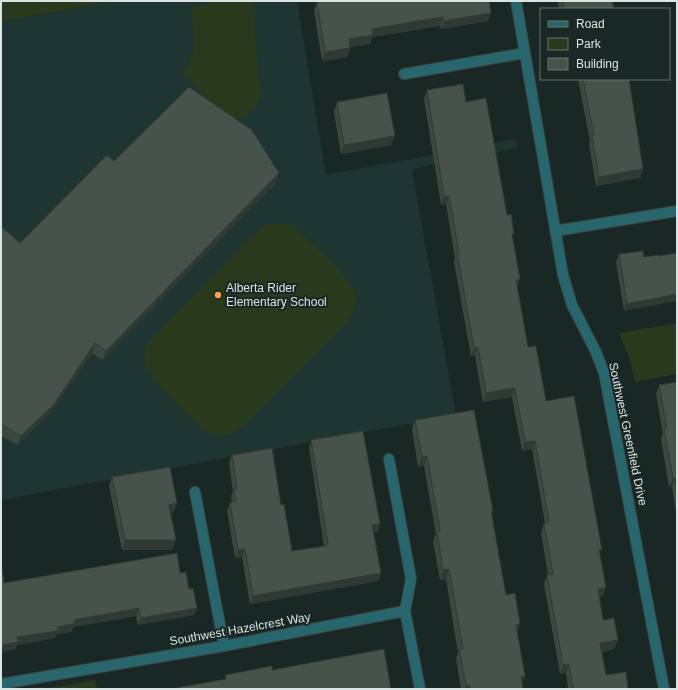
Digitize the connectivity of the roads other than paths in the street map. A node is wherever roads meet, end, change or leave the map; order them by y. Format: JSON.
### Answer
{"nodes":[{"id":1,"x":516,"y":1,"type":"edge"},
{"id":2,"x":525,"y":53,"type":"junction"},
{"id":3,"x":404,"y":74,"type":"dead end"},
{"id":4,"x":677,"y":211,"type":"edge"},
{"id":5,"x":555,"y":231,"type":"junction"},
{"id":6,"x":389,"y":459,"type":"dead end"},
{"id":7,"x":195,"y":492,"type":"dead end"},
{"id":8,"x":405,"y":611,"type":"junction"},
{"id":9,"x":224,"y":646,"type":"junction"},
{"id":10,"x":1,"y":684,"type":"edge"},
{"id":11,"x":420,"y":689,"type":"edge"},
{"id":12,"x":664,"y":689,"type":"edge"}],
"edges":[{"from":1,"to":2,"type":"street","name":"Southwest Greenfield Drive"},
{"from":2,"to":3,"type":"street"},
{"from":2,"to":5,"type":"street","name":"Southwest Greenfield Drive"},
{"from":4,"to":5,"type":"street"},
{"from":5,"to":12,"type":"street","name":"Southwest Greenfield Drive"},
{"from":6,"to":8,"type":"street"},
{"from":7,"to":9,"type":"street"},
{"from":8,"to":9,"type":"street","name":"Southwest Hazelcrest Way"},
{"from":8,"to":11,"type":"street"},
{"from":9,"to":10,"type":"street","name":"Southwest Hazelcrest Way"}]}
